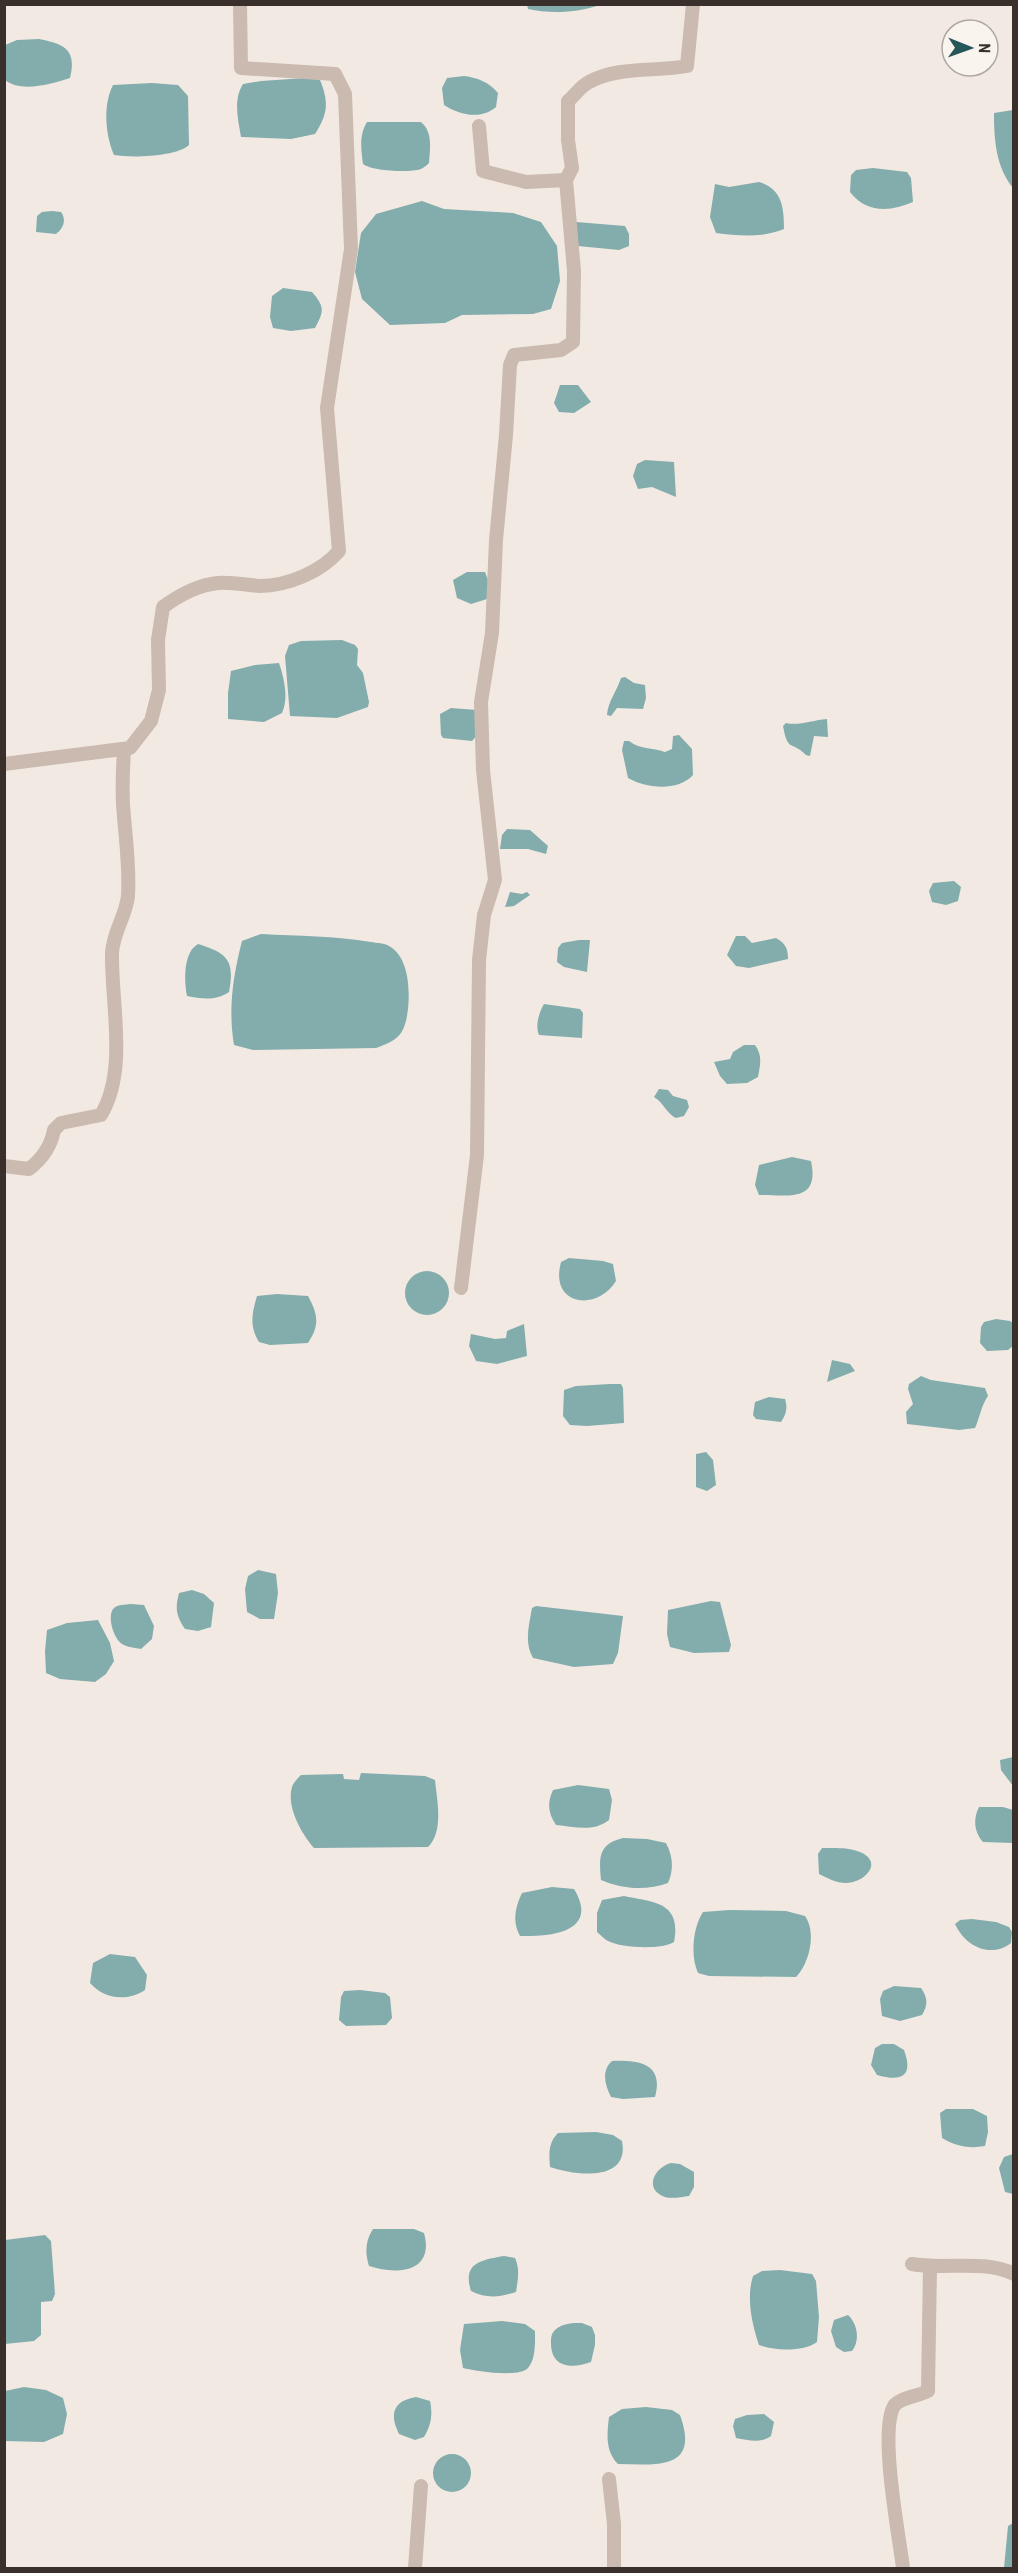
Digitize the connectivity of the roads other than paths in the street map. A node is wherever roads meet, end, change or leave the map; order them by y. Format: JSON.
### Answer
{"nodes":[{"id":1,"x":240,"y":4,"type":"edge"},
{"id":2,"x":693,"y":4,"type":"edge"},
{"id":3,"x":479,"y":126,"type":"dead end"},
{"id":4,"x":566,"y":180,"type":"junction"},
{"id":5,"x":124,"y":749,"type":"junction"},
{"id":6,"x":4,"y":764,"type":"edge"},
{"id":7,"x":4,"y":1166,"type":"edge"},
{"id":8,"x":461,"y":1288,"type":"dead end"},
{"id":9,"x":912,"y":2264,"type":"dead end"},
{"id":10,"x":930,"y":2267,"type":"junction"},
{"id":11,"x":1014,"y":2274,"type":"edge"},
{"id":12,"x":609,"y":2479,"type":"dead end"},
{"id":13,"x":421,"y":2486,"type":"dead end"},
{"id":14,"x":415,"y":2568,"type":"edge"},
{"id":15,"x":614,"y":2568,"type":"edge"},
{"id":16,"x":903,"y":2568,"type":"edge"}],
"edges":[{"from":1,"to":5,"type":"street"},
{"from":2,"to":4,"type":"street"},
{"from":3,"to":4,"type":"street"},
{"from":4,"to":8,"type":"street"},
{"from":5,"to":6,"type":"street"},
{"from":5,"to":7,"type":"street"},
{"from":9,"to":10,"type":"street"},
{"from":10,"to":11,"type":"street"},
{"from":10,"to":16,"type":"street"},
{"from":12,"to":15,"type":"street"},
{"from":13,"to":14,"type":"street"}]}
